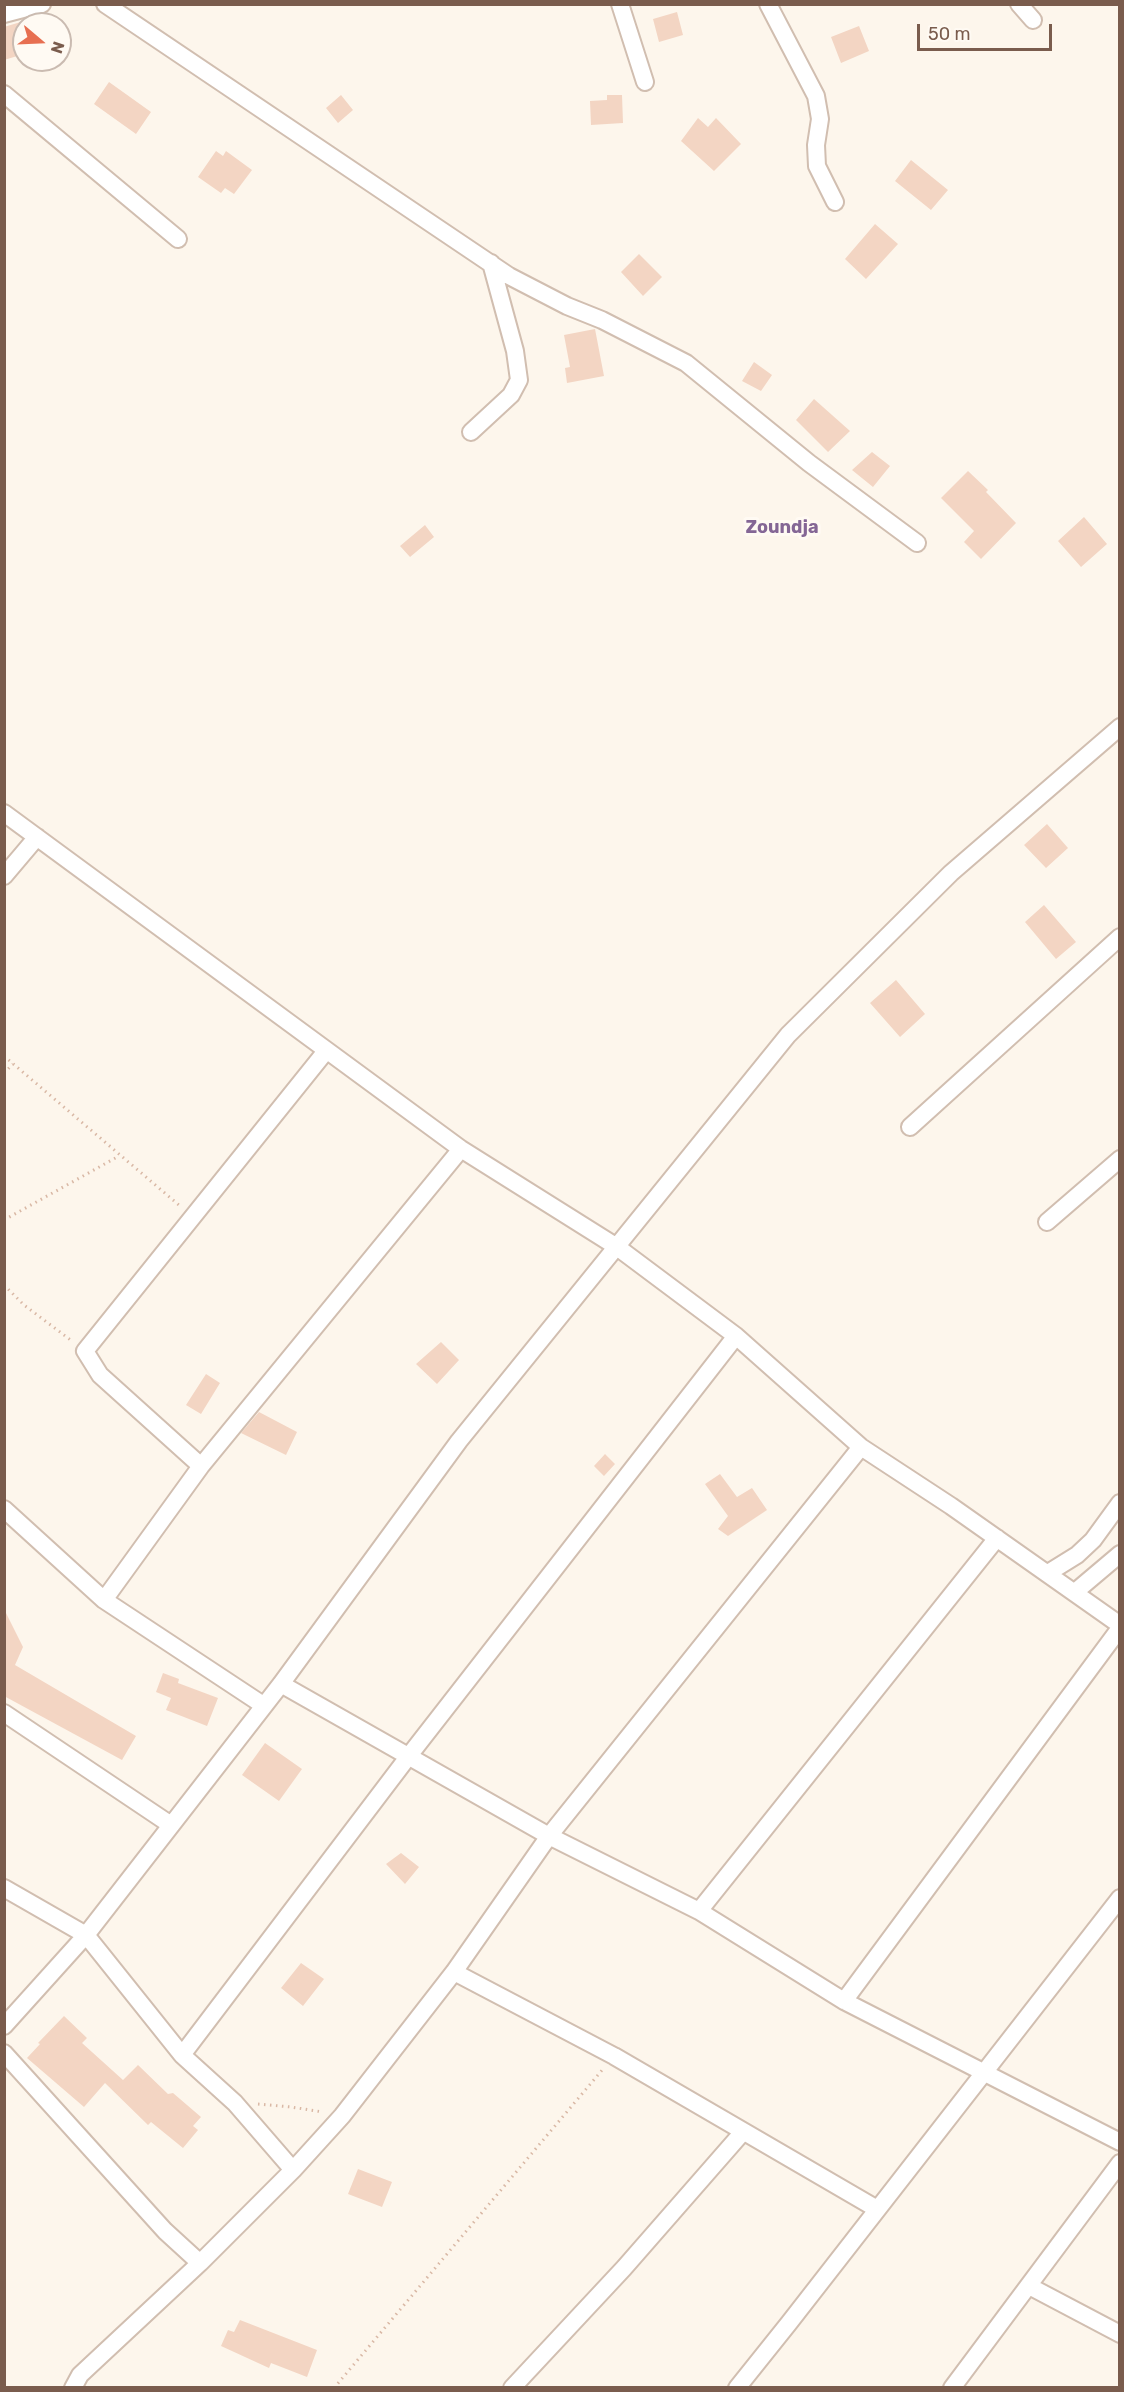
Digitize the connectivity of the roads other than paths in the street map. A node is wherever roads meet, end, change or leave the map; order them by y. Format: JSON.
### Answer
{"nodes":[{"id":1,"x":42,"y":4,"type":"edge"},
{"id":2,"x":105,"y":4,"type":"edge"},
{"id":3,"x":620,"y":4,"type":"edge"},
{"id":4,"x":768,"y":4,"type":"edge"},
{"id":5,"x":1019,"y":4,"type":"edge"},
{"id":6,"x":4,"y":14,"type":"edge"},
{"id":7,"x":1033,"y":20,"type":"dead end"},
{"id":8,"x":645,"y":82,"type":"dead end"},
{"id":9,"x":4,"y":94,"type":"edge"},
{"id":10,"x":836,"y":202,"type":"dead end"},
{"id":11,"x":178,"y":238,"type":"dead end"},
{"id":12,"x":491,"y":263,"type":"junction"},
{"id":13,"x":471,"y":432,"type":"dead end"},
{"id":14,"x":917,"y":543,"type":"dead end"},
{"id":15,"x":1119,"y":727,"type":"edge"},
{"id":16,"x":4,"y":813,"type":"edge"},
{"id":17,"x":37,"y":837,"type":"junction"},
{"id":18,"x":4,"y":876,"type":"edge"},
{"id":19,"x":1119,"y":937,"type":"edge"},
{"id":20,"x":326,"y":1051,"type":"junction"},
{"id":21,"x":910,"y":1127,"type":"dead end"},
{"id":22,"x":461,"y":1149,"type":"junction"},
{"id":23,"x":1119,"y":1159,"type":"edge"},
{"id":24,"x":1047,"y":1222,"type":"dead end"},
{"id":25,"x":617,"y":1247,"type":"junction"},
{"id":26,"x":736,"y":1336,"type":"junction"},
{"id":27,"x":861,"y":1447,"type":"junction"},
{"id":28,"x":201,"y":1466,"type":"junction"},
{"id":29,"x":1119,"y":1503,"type":"edge"},
{"id":30,"x":4,"y":1509,"type":"edge"},
{"id":31,"x":997,"y":1538,"type":"junction"},
{"id":32,"x":1119,"y":1554,"type":"edge"},
{"id":33,"x":1048,"y":1573,"type":"junction"},
{"id":34,"x":1075,"y":1592,"type":"junction"},
{"id":35,"x":104,"y":1600,"type":"junction"},
{"id":36,"x":1119,"y":1626,"type":"edge"},
{"id":37,"x":281,"y":1684,"type":"junction"},
{"id":38,"x":263,"y":1705,"type":"junction"},
{"id":39,"x":4,"y":1713,"type":"edge"},
{"id":40,"x":408,"y":1757,"type":"junction"},
{"id":41,"x":171,"y":1825,"type":"junction"},
{"id":42,"x":549,"y":1836,"type":"junction"},
{"id":43,"x":4,"y":1888,"type":"edge"},
{"id":44,"x":1119,"y":1898,"type":"edge"},
{"id":45,"x":699,"y":1911,"type":"junction"},
{"id":46,"x":86,"y":1935,"type":"junction"},
{"id":47,"x":454,"y":1972,"type":"junction"},
{"id":48,"x":844,"y":2001,"type":"junction"},
{"id":49,"x":4,"y":2026,"type":"edge"},
{"id":50,"x":4,"y":2053,"type":"edge"},
{"id":51,"x":182,"y":2055,"type":"junction"},
{"id":52,"x":985,"y":2072,"type":"junction"},
{"id":53,"x":742,"y":2133,"type":"junction"},
{"id":54,"x":1119,"y":2142,"type":"edge"},
{"id":55,"x":1119,"y":2163,"type":"edge"},
{"id":56,"x":293,"y":2170,"type":"junction"},
{"id":57,"x":877,"y":2209,"type":"junction"},
{"id":58,"x":200,"y":2263,"type":"junction"},
{"id":59,"x":1029,"y":2286,"type":"junction"},
{"id":60,"x":1119,"y":2334,"type":"edge"},
{"id":61,"x":73,"y":2388,"type":"edge"},
{"id":62,"x":512,"y":2388,"type":"edge"},
{"id":63,"x":736,"y":2388,"type":"edge"},
{"id":64,"x":952,"y":2388,"type":"edge"}],
"edges":[{"from":1,"to":6,"type":"street"},
{"from":2,"to":12,"type":"street"},
{"from":3,"to":8,"type":"street"},
{"from":4,"to":10,"type":"street"},
{"from":5,"to":7,"type":"street"},
{"from":9,"to":11,"type":"street"},
{"from":12,"to":13,"type":"street"},
{"from":12,"to":14,"type":"street"},
{"from":15,"to":25,"type":"street"},
{"from":16,"to":17,"type":"street"},
{"from":17,"to":18,"type":"street"},
{"from":17,"to":20,"type":"street"},
{"from":19,"to":21,"type":"street"},
{"from":20,"to":22,"type":"street"},
{"from":20,"to":28,"type":"street"},
{"from":22,"to":25,"type":"street"},
{"from":22,"to":28,"type":"street"},
{"from":23,"to":24,"type":"street"},
{"from":25,"to":26,"type":"street"},
{"from":25,"to":37,"type":"street"},
{"from":26,"to":27,"type":"street"},
{"from":26,"to":40,"type":"street"},
{"from":27,"to":31,"type":"street"},
{"from":27,"to":42,"type":"street"},
{"from":28,"to":35,"type":"street"},
{"from":29,"to":33,"type":"street"},
{"from":30,"to":35,"type":"street"},
{"from":31,"to":33,"type":"street"},
{"from":31,"to":45,"type":"street"},
{"from":32,"to":34,"type":"street"},
{"from":33,"to":34,"type":"street"},
{"from":34,"to":36,"type":"street"},
{"from":35,"to":38,"type":"street"},
{"from":36,"to":48,"type":"street"},
{"from":37,"to":38,"type":"street"},
{"from":37,"to":40,"type":"street"},
{"from":38,"to":41,"type":"street"},
{"from":39,"to":41,"type":"street"},
{"from":40,"to":42,"type":"street"},
{"from":40,"to":51,"type":"street"},
{"from":41,"to":46,"type":"street"},
{"from":42,"to":45,"type":"street"},
{"from":42,"to":47,"type":"street"},
{"from":43,"to":46,"type":"street"},
{"from":44,"to":52,"type":"street"},
{"from":45,"to":48,"type":"street"},
{"from":46,"to":49,"type":"street"},
{"from":46,"to":51,"type":"street"},
{"from":47,"to":53,"type":"street"},
{"from":47,"to":56,"type":"street"},
{"from":48,"to":52,"type":"street"},
{"from":50,"to":58,"type":"street"},
{"from":51,"to":56,"type":"street"},
{"from":52,"to":54,"type":"street"},
{"from":52,"to":57,"type":"street"},
{"from":53,"to":57,"type":"street"},
{"from":53,"to":62,"type":"street"},
{"from":55,"to":59,"type":"street"},
{"from":56,"to":58,"type":"street"},
{"from":57,"to":63,"type":"street"},
{"from":58,"to":61,"type":"street"},
{"from":59,"to":60,"type":"street"},
{"from":59,"to":64,"type":"street"}]}
